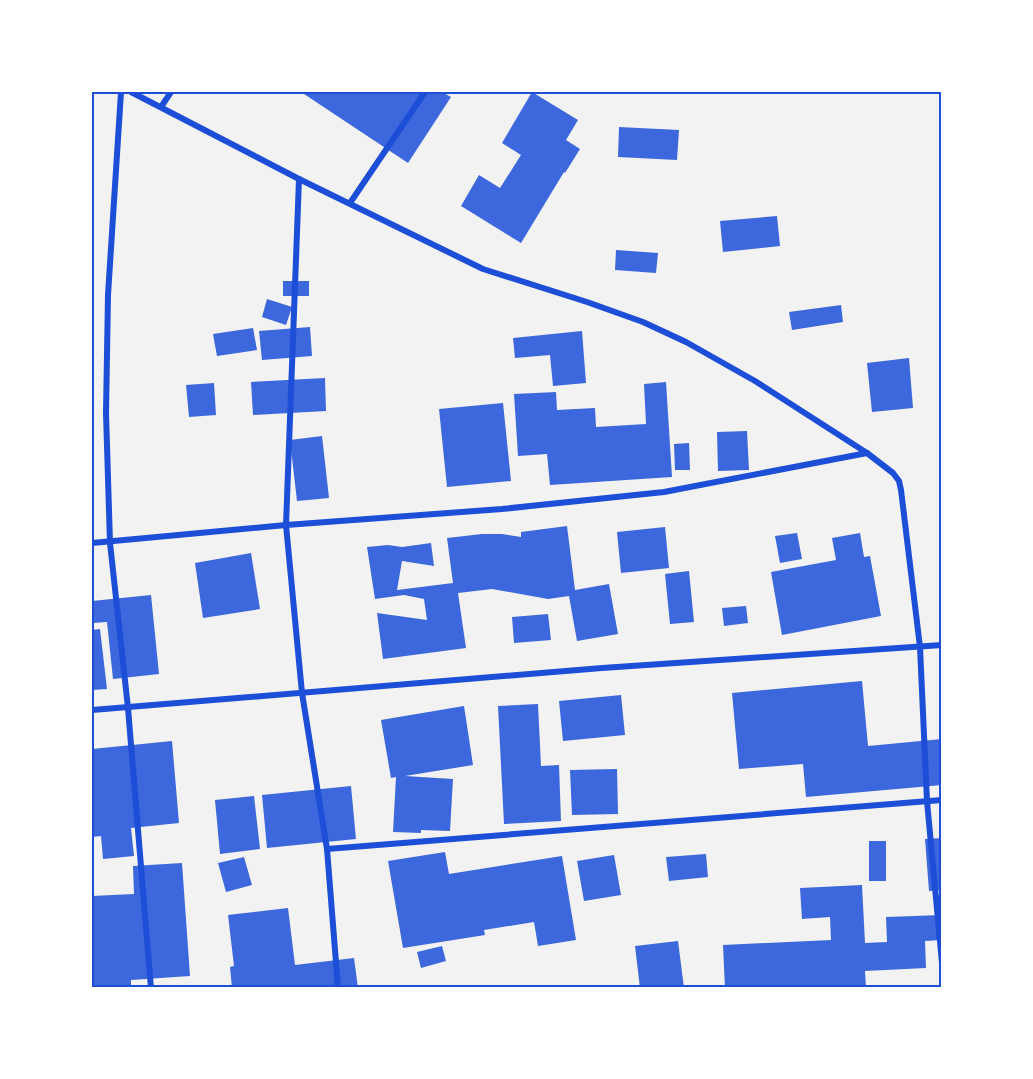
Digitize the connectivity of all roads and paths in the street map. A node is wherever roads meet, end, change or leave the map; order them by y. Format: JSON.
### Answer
{"nodes":[{"id":1,"x":121,"y":92,"type":"edge"},
{"id":2,"x":131,"y":92,"type":"edge"},
{"id":3,"x":171,"y":92,"type":"edge"},
{"id":4,"x":425,"y":92,"type":"edge"},
{"id":5,"x":160,"y":107,"type":"junction"},
{"id":6,"x":299,"y":179,"type":"junction"},
{"id":7,"x":350,"y":203,"type":"junction"},
{"id":8,"x":867,"y":453,"type":"junction"},
{"id":9,"x":286,"y":525,"type":"junction"},
{"id":10,"x":92,"y":543,"type":"edge"},
{"id":11,"x":110,"y":543,"type":"junction"},
{"id":12,"x":942,"y":645,"type":"edge"},
{"id":13,"x":920,"y":647,"type":"junction"},
{"id":14,"x":302,"y":693,"type":"junction"},
{"id":15,"x":128,"y":708,"type":"junction"},
{"id":16,"x":92,"y":710,"type":"edge"},
{"id":17,"x":942,"y":800,"type":"edge"},
{"id":18,"x":927,"y":801,"type":"junction"},
{"id":19,"x":327,"y":849,"type":"junction"},
{"id":20,"x":942,"y":963,"type":"edge"},
{"id":21,"x":151,"y":987,"type":"edge"},
{"id":22,"x":338,"y":987,"type":"edge"}],
"edges":[{"from":1,"to":11,"type":"street"},
{"from":2,"to":5,"type":"street"},
{"from":3,"to":5,"type":"street"},
{"from":4,"to":7,"type":"street"},
{"from":5,"to":6,"type":"street"},
{"from":6,"to":7,"type":"street"},
{"from":6,"to":9,"type":"street"},
{"from":7,"to":8,"type":"street"},
{"from":8,"to":9,"type":"street"},
{"from":8,"to":13,"type":"street"},
{"from":9,"to":11,"type":"street"},
{"from":9,"to":14,"type":"street"},
{"from":10,"to":11,"type":"street"},
{"from":11,"to":15,"type":"street"},
{"from":12,"to":13,"type":"street"},
{"from":13,"to":14,"type":"street"},
{"from":13,"to":18,"type":"street"},
{"from":14,"to":15,"type":"street"},
{"from":14,"to":19,"type":"street"},
{"from":15,"to":16,"type":"street"},
{"from":15,"to":21,"type":"street"},
{"from":17,"to":18,"type":"street"},
{"from":18,"to":19,"type":"street"},
{"from":18,"to":20,"type":"street"},
{"from":19,"to":22,"type":"street"}]}
